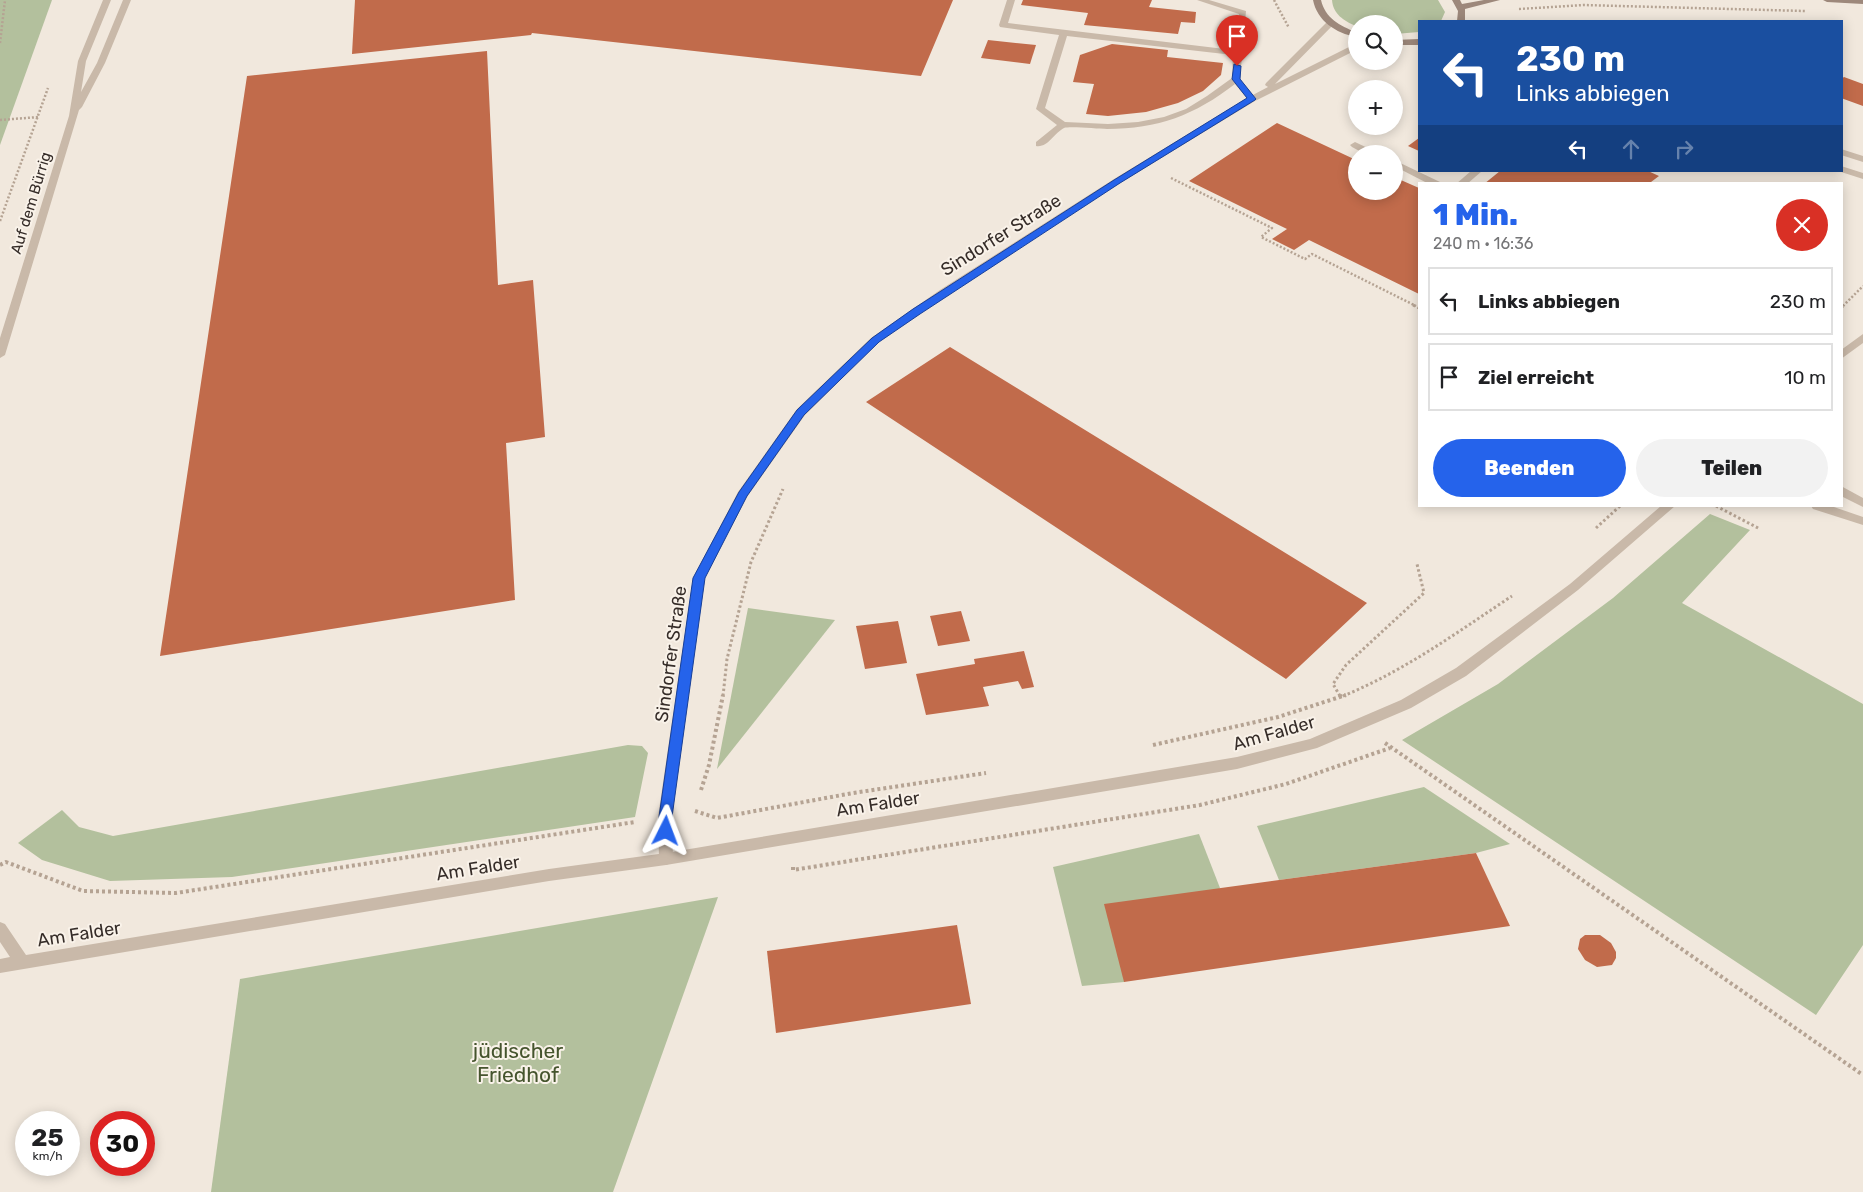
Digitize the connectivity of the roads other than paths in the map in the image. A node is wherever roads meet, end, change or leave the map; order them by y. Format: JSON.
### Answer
{"nodes":[{"id":1,"x":107,"y":0,"type":"edge"},
{"id":2,"x":127,"y":0,"type":"edge"},
{"id":3,"x":1011,"y":0,"type":"edge"},
{"id":4,"x":1201,"y":0,"type":"edge"},
{"id":5,"x":1317,"y":0,"type":"edge"},
{"id":6,"x":1496,"y":0,"type":"edge"},
{"id":7,"x":1827,"y":0,"type":"edge"},
{"id":8,"x":1863,"y":2,"type":"edge"},
{"id":9,"x":1459,"y":4,"type":"edge"},
{"id":10,"x":1462,"y":20,"type":"edge"},
{"id":11,"x":1331,"y":23,"type":"junction"},
{"id":12,"x":1348,"y":31,"type":"edge"},
{"id":13,"x":1064,"y":34,"type":"junction"},
{"id":14,"x":1403,"y":42,"type":"edge"},
{"id":15,"x":1418,"y":42,"type":"edge"},
{"id":16,"x":1348,"y":50,"type":"edge"},
{"id":17,"x":1238,"y":53,"type":"junction"},
{"id":18,"x":1236,"y":79,"type":"junction"},
{"id":19,"x":1256,"y":96,"type":"junction"},
{"id":20,"x":73,"y":116,"type":"junction"},
{"id":21,"x":1063,"y":125,"type":"junction"},
{"id":22,"x":1039,"y":144,"type":"dead end"},
{"id":23,"x":1843,"y":153,"type":"edge"},
{"id":24,"x":1863,"y":159,"type":"edge"},
{"id":25,"x":1403,"y":167,"type":"edge"},
{"id":26,"x":1843,"y":170,"type":"edge"},
{"id":27,"x":1476,"y":172,"type":"edge"},
{"id":28,"x":1863,"y":176,"type":"edge"},
{"id":29,"x":1434,"y":182,"type":"edge"},
{"id":30,"x":1463,"y":182,"type":"edge"},
{"id":31,"x":1863,"y":337,"type":"edge"},
{"id":32,"x":1843,"y":354,"type":"edge"},
{"id":33,"x":0,"y":355,"type":"edge"},
{"id":34,"x":1843,"y":491,"type":"edge"},
{"id":35,"x":1863,"y":503,"type":"edge"},
{"id":36,"x":1668,"y":507,"type":"edge"},
{"id":37,"x":1820,"y":507,"type":"edge"},
{"id":38,"x":1863,"y":521,"type":"edge"},
{"id":39,"x":666,"y":859,"type":"junction"},
{"id":40,"x":0,"y":929,"type":"edge"},
{"id":41,"x":22,"y":962,"type":"junction"},
{"id":42,"x":0,"y":966,"type":"edge"}],
"edges":[{"from":1,"to":20,"type":"street","name":"Auf dem Bürrig"},
{"from":2,"to":20,"type":"street","name":"Auf dem Bürrig"},
{"from":3,"to":13,"type":"street"},
{"from":4,"to":17,"type":"street"},
{"from":5,"to":11,"type":"main road"},
{"from":6,"to":9,"type":"main road"},
{"from":7,"to":8,"type":"main road"},
{"from":9,"to":10,"type":"main road"},
{"from":11,"to":12,"type":"main road"},
{"from":11,"to":19,"type":"street","name":"Sindorfer Straße"},
{"from":13,"to":17,"type":"street"},
{"from":13,"to":21,"type":"street"},
{"from":14,"to":15,"type":"main road"},
{"from":16,"to":19,"type":"street","name":"Sindorfer Straße"},
{"from":17,"to":18,"type":"street"},
{"from":18,"to":19,"type":"street"},
{"from":18,"to":21,"type":"street"},
{"from":19,"to":39,"type":"street","name":"Sindorfer Straße"},
{"from":20,"to":33,"type":"street","name":"Auf dem Bürrig"},
{"from":21,"to":22,"type":"street"},
{"from":23,"to":24,"type":"street"},
{"from":25,"to":29,"type":"street"},
{"from":26,"to":28,"type":"street"},
{"from":27,"to":30,"type":"street"},
{"from":31,"to":32,"type":"street"},
{"from":34,"to":35,"type":"street"},
{"from":36,"to":39,"type":"street","name":"Am Falder"},
{"from":37,"to":38,"type":"street"},
{"from":39,"to":41,"type":"street","name":"Am Falder"},
{"from":40,"to":41,"type":"street","name":"Am Falder"},
{"from":41,"to":42,"type":"street","name":"Am Falder"}]}
